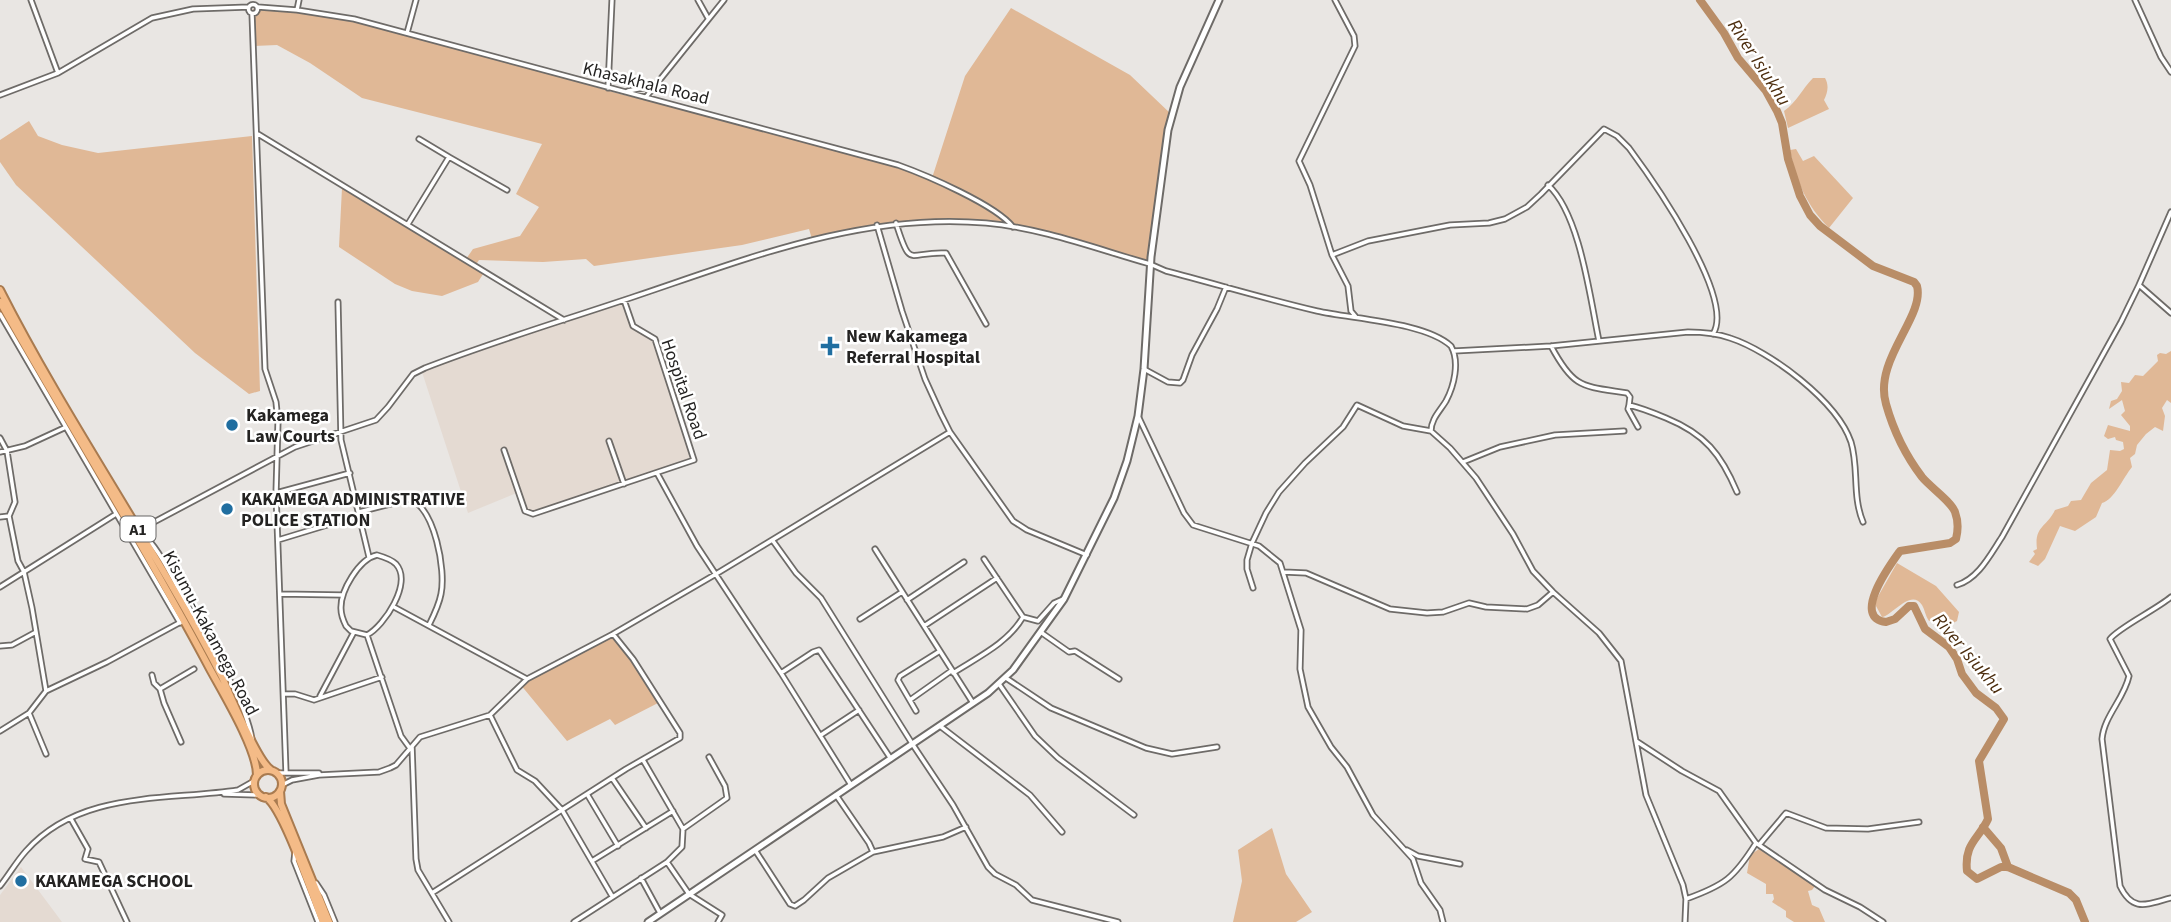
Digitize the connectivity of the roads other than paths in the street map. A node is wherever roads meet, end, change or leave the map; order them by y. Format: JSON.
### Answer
{"nodes":[{"id":1,"x":31,"y":0,"type":"edge"},
{"id":2,"x":259,"y":0,"type":"edge"},
{"id":3,"x":299,"y":0,"type":"edge"},
{"id":4,"x":416,"y":0,"type":"edge"},
{"id":5,"x":612,"y":0,"type":"edge"},
{"id":6,"x":698,"y":0,"type":"edge"},
{"id":7,"x":724,"y":0,"type":"edge"},
{"id":8,"x":1219,"y":0,"type":"edge"},
{"id":9,"x":1335,"y":0,"type":"edge"},
{"id":10,"x":2135,"y":0,"type":"edge"},
{"id":11,"x":257,"y":6,"type":"junction"},
{"id":12,"x":249,"y":7,"type":"junction"},
{"id":13,"x":297,"y":10,"type":"junction"},
{"id":14,"x":252,"y":13,"type":"junction"},
{"id":15,"x":708,"y":18,"type":"junction"},
{"id":16,"x":407,"y":33,"type":"junction"},
{"id":17,"x":2171,"y":72,"type":"edge"},
{"id":18,"x":58,"y":73,"type":"junction"},
{"id":19,"x":653,"y":86,"type":"junction"},
{"id":20,"x":608,"y":88,"type":"junction"},
{"id":21,"x":625,"y":92,"type":"junction"},
{"id":22,"x":0,"y":94,"type":"edge"},
{"id":23,"x":646,"y":97,"type":"junction"},
{"id":24,"x":257,"y":134,"type":"junction"},
{"id":25,"x":419,"y":139,"type":"dead end"},
{"id":26,"x":449,"y":157,"type":"junction"},
{"id":27,"x":1548,"y":185,"type":"junction"},
{"id":28,"x":506,"y":190,"type":"dead end"},
{"id":29,"x":2171,"y":212,"type":"edge"},
{"id":30,"x":896,"y":223,"type":"junction"},
{"id":31,"x":408,"y":224,"type":"junction"},
{"id":32,"x":877,"y":225,"type":"junction"},
{"id":33,"x":1013,"y":227,"type":"junction"},
{"id":34,"x":1332,"y":255,"type":"junction"},
{"id":35,"x":1150,"y":264,"type":"junction"},
{"id":36,"x":2138,"y":285,"type":"junction"},
{"id":37,"x":1226,"y":286,"type":"junction"},
{"id":38,"x":0,"y":290,"type":"edge"},
{"id":39,"x":624,"y":300,"type":"junction"},
{"id":40,"x":0,"y":302,"type":"edge"},
{"id":41,"x":338,"y":302,"type":"dead end"},
{"id":42,"x":2171,"y":313,"type":"edge"},
{"id":43,"x":0,"y":314,"type":"edge"},
{"id":44,"x":1356,"y":317,"type":"junction"},
{"id":45,"x":564,"y":320,"type":"junction"},
{"id":46,"x":986,"y":324,"type":"dead end"},
{"id":47,"x":1713,"y":334,"type":"junction"},
{"id":48,"x":1599,"y":341,"type":"junction"},
{"id":49,"x":1551,"y":346,"type":"junction"},
{"id":50,"x":1454,"y":351,"type":"junction"},
{"id":51,"x":1144,"y":369,"type":"junction"},
{"id":52,"x":48,"y":387,"type":"junction"},
{"id":53,"x":48,"y":399,"type":"junction"},
{"id":54,"x":1629,"y":405,"type":"junction"},
{"id":55,"x":1138,"y":416,"type":"junction"},
{"id":56,"x":1638,"y":427,"type":"dead end"},
{"id":57,"x":64,"y":428,"type":"junction"},
{"id":58,"x":1624,"y":430,"type":"dead end"},
{"id":59,"x":341,"y":431,"type":"junction"},
{"id":60,"x":1431,"y":431,"type":"junction"},
{"id":61,"x":950,"y":432,"type":"junction"},
{"id":62,"x":0,"y":438,"type":"edge"},
{"id":63,"x":609,"y":441,"type":"dead end"},
{"id":64,"x":503,"y":450,"type":"dead end"},
{"id":65,"x":7,"y":451,"type":"junction"},
{"id":66,"x":0,"y":452,"type":"edge"},
{"id":67,"x":277,"y":456,"type":"junction"},
{"id":68,"x":1463,"y":462,"type":"junction"},
{"id":69,"x":657,"y":472,"type":"junction"},
{"id":70,"x":350,"y":473,"type":"junction"},
{"id":71,"x":624,"y":484,"type":"junction"},
{"id":72,"x":1738,"y":492,"type":"dead end"},
{"id":73,"x":276,"y":493,"type":"junction"},
{"id":74,"x":360,"y":513,"type":"junction"},
{"id":75,"x":116,"y":514,"type":"junction"},
{"id":76,"x":9,"y":516,"type":"junction"},
{"id":77,"x":0,"y":517,"type":"edge"},
{"id":78,"x":1863,"y":522,"type":"dead end"},
{"id":79,"x":139,"y":530,"type":"junction"},
{"id":80,"x":278,"y":540,"type":"junction"},
{"id":81,"x":772,"y":540,"type":"junction"},
{"id":82,"x":1252,"y":543,"type":"junction"},
{"id":83,"x":875,"y":549,"type":"dead end"},
{"id":84,"x":1087,"y":555,"type":"junction"},
{"id":85,"x":369,"y":557,"type":"junction"},
{"id":86,"x":984,"y":559,"type":"dead end"},
{"id":87,"x":964,"y":562,"type":"dead end"},
{"id":88,"x":24,"y":572,"type":"junction"},
{"id":89,"x":1284,"y":572,"type":"junction"},
{"id":90,"x":716,"y":575,"type":"junction"},
{"id":91,"x":997,"y":578,"type":"junction"},
{"id":92,"x":1957,"y":585,"type":"dead end"},
{"id":93,"x":0,"y":587,"type":"edge"},
{"id":94,"x":1253,"y":588,"type":"dead end"},
{"id":95,"x":902,"y":592,"type":"junction"},
{"id":96,"x":1553,"y":592,"type":"junction"},
{"id":97,"x":280,"y":594,"type":"junction"},
{"id":98,"x":343,"y":595,"type":"junction"},
{"id":99,"x":2171,"y":597,"type":"edge"},
{"id":100,"x":1064,"y":599,"type":"junction"},
{"id":101,"x":907,"y":600,"type":"junction"},
{"id":102,"x":393,"y":606,"type":"junction"},
{"id":103,"x":1023,"y":617,"type":"junction"},
{"id":104,"x":860,"y":619,"type":"dead end"},
{"id":105,"x":182,"y":622,"type":"junction"},
{"id":106,"x":429,"y":625,"type":"junction"},
{"id":107,"x":924,"y":626,"type":"junction"},
{"id":108,"x":36,"y":632,"type":"junction"},
{"id":109,"x":354,"y":632,"type":"junction"},
{"id":110,"x":1042,"y":633,"type":"junction"},
{"id":111,"x":613,"y":634,"type":"junction"},
{"id":112,"x":367,"y":635,"type":"junction"},
{"id":113,"x":0,"y":646,"type":"edge"},
{"id":114,"x":940,"y":651,"type":"junction"},
{"id":115,"x":194,"y":669,"type":"dead end"},
{"id":116,"x":952,"y":672,"type":"junction"},
{"id":117,"x":781,"y":673,"type":"junction"},
{"id":118,"x":152,"y":675,"type":"dead end"},
{"id":119,"x":382,"y":677,"type":"junction"},
{"id":120,"x":1006,"y":678,"type":"junction"},
{"id":121,"x":1119,"y":679,"type":"dead end"},
{"id":122,"x":527,"y":680,"type":"junction"},
{"id":123,"x":999,"y":684,"type":"junction"},
{"id":124,"x":160,"y":689,"type":"junction"},
{"id":125,"x":46,"y":691,"type":"junction"},
{"id":126,"x":284,"y":694,"type":"junction"},
{"id":127,"x":319,"y":698,"type":"junction"},
{"id":128,"x":909,"y":700,"type":"junction"},
{"id":129,"x":973,"y":703,"type":"junction"},
{"id":130,"x":859,"y":710,"type":"junction"},
{"id":131,"x":916,"y":710,"type":"dead end"},
{"id":132,"x":29,"y":713,"type":"junction"},
{"id":133,"x":490,"y":715,"type":"junction"},
{"id":134,"x":940,"y":726,"type":"junction"},
{"id":135,"x":0,"y":731,"type":"edge"},
{"id":136,"x":821,"y":735,"type":"junction"},
{"id":137,"x":1636,"y":741,"type":"junction"},
{"id":138,"x":181,"y":742,"type":"dead end"},
{"id":139,"x":411,"y":745,"type":"junction"},
{"id":140,"x":913,"y":745,"type":"junction"},
{"id":141,"x":1217,"y":747,"type":"dead end"},
{"id":142,"x":46,"y":754,"type":"dead end"},
{"id":143,"x":709,"y":757,"type":"dead end"},
{"id":144,"x":891,"y":759,"type":"junction"},
{"id":145,"x":643,"y":760,"type":"junction"},
{"id":146,"x":274,"y":772,"type":"junction"},
{"id":147,"x":286,"y":773,"type":"junction"},
{"id":148,"x":331,"y":774,"type":"junction"},
{"id":149,"x":256,"y":778,"type":"junction"},
{"id":150,"x":612,"y":778,"type":"junction"},
{"id":151,"x":851,"y":785,"type":"junction"},
{"id":152,"x":281,"y":788,"type":"junction"},
{"id":153,"x":208,"y":794,"type":"junction"},
{"id":154,"x":587,"y":794,"type":"junction"},
{"id":155,"x":836,"y":795,"type":"junction"},
{"id":156,"x":263,"y":796,"type":"junction"},
{"id":157,"x":562,"y":810,"type":"junction"},
{"id":158,"x":673,"y":811,"type":"junction"},
{"id":159,"x":1135,"y":815,"type":"dead end"},
{"id":160,"x":71,"y":819,"type":"junction"},
{"id":161,"x":1919,"y":822,"type":"dead end"},
{"id":162,"x":966,"y":827,"type":"junction"},
{"id":163,"x":646,"y":828,"type":"junction"},
{"id":164,"x":683,"y":829,"type":"junction"},
{"id":165,"x":1062,"y":832,"type":"dead end"},
{"id":166,"x":1757,"y":844,"type":"junction"},
{"id":167,"x":618,"y":846,"type":"junction"},
{"id":168,"x":1405,"y":849,"type":"junction"},
{"id":169,"x":755,"y":850,"type":"junction"},
{"id":170,"x":873,"y":852,"type":"junction"},
{"id":171,"x":593,"y":861,"type":"junction"},
{"id":172,"x":667,"y":862,"type":"junction"},
{"id":173,"x":1460,"y":864,"type":"dead end"},
{"id":174,"x":641,"y":878,"type":"junction"},
{"id":175,"x":312,"y":879,"type":"junction"},
{"id":176,"x":0,"y":886,"type":"edge"},
{"id":177,"x":432,"y":893,"type":"junction"},
{"id":178,"x":689,"y":894,"type":"junction"},
{"id":179,"x":612,"y":896,"type":"junction"},
{"id":180,"x":2171,"y":898,"type":"edge"},
{"id":181,"x":1686,"y":899,"type":"junction"},
{"id":182,"x":661,"y":913,"type":"junction"},
{"id":183,"x":127,"y":922,"type":"edge"},
{"id":184,"x":321,"y":922,"type":"edge"},
{"id":185,"x":329,"y":922,"type":"edge"},
{"id":186,"x":335,"y":922,"type":"edge"},
{"id":187,"x":449,"y":922,"type":"edge"},
{"id":188,"x":574,"y":922,"type":"edge"},
{"id":189,"x":648,"y":922,"type":"edge"},
{"id":190,"x":718,"y":922,"type":"edge"},
{"id":191,"x":1118,"y":922,"type":"edge"},
{"id":192,"x":1443,"y":922,"type":"edge"},
{"id":193,"x":1685,"y":922,"type":"edge"},
{"id":194,"x":1883,"y":922,"type":"edge"}],
"edges":[{"from":1,"to":18,"type":"street"},
{"from":2,"to":11,"type":"street"},
{"from":3,"to":13,"type":"street"},
{"from":4,"to":16,"type":"street"},
{"from":5,"to":20,"type":"street"},
{"from":6,"to":15,"type":"street"},
{"from":7,"to":15,"type":"street"},
{"from":8,"to":35,"type":"main road"},
{"from":9,"to":34,"type":"street"},
{"from":10,"to":17,"type":"street"},
{"from":11,"to":12,"type":"street"},
{"from":11,"to":13,"type":"street","name":"Khasakhala Road"},
{"from":11,"to":14,"type":"street"},
{"from":12,"to":14,"type":"street"},
{"from":12,"to":18,"type":"street"},
{"from":13,"to":16,"type":"street","name":"Khasakhala Road"},
{"from":14,"to":24,"type":"street"},
{"from":15,"to":19,"type":"street"},
{"from":16,"to":20,"type":"street","name":"Khasakhala Road"},
{"from":18,"to":22,"type":"street"},
{"from":19,"to":21,"type":"street"},
{"from":19,"to":23,"type":"street"},
{"from":20,"to":21,"type":"street","name":"Khasakhala Road"},
{"from":21,"to":23,"type":"street","name":"Khasakhala Road"},
{"from":23,"to":33,"type":"street","name":"Khasakhala Road"},
{"from":24,"to":31,"type":"street"},
{"from":24,"to":67,"type":"street"},
{"from":25,"to":26,"type":"street"},
{"from":26,"to":28,"type":"street"},
{"from":26,"to":31,"type":"street"},
{"from":27,"to":34,"type":"street"},
{"from":27,"to":47,"type":"street"},
{"from":27,"to":48,"type":"street"},
{"from":29,"to":36,"type":"street"},
{"from":30,"to":32,"type":"street"},
{"from":30,"to":33,"type":"street"},
{"from":30,"to":46,"type":"street"},
{"from":31,"to":45,"type":"street"},
{"from":32,"to":39,"type":"street"},
{"from":32,"to":61,"type":"street"},
{"from":33,"to":35,"type":"street"},
{"from":34,"to":44,"type":"street"},
{"from":35,"to":37,"type":"street"},
{"from":35,"to":51,"type":"main road"},
{"from":36,"to":42,"type":"street"},
{"from":36,"to":92,"type":"street"},
{"from":37,"to":44,"type":"street"},
{"from":37,"to":51,"type":"street"},
{"from":38,"to":79,"type":"highway","name":"Kisumu-Kakamega Road","number":"A1"},
{"from":39,"to":45,"type":"street"},
{"from":39,"to":69,"type":"street","name":"Hospital Road"},
{"from":40,"to":52,"type":"highway","name":"Kisumu-Kakamega Road","number":"A1"},
{"from":41,"to":59,"type":"street"},
{"from":43,"to":53,"type":"street"},
{"from":44,"to":50,"type":"street"},
{"from":45,"to":59,"type":"street"},
{"from":47,"to":48,"type":"street"},
{"from":47,"to":78,"type":"street"},
{"from":48,"to":49,"type":"street"},
{"from":49,"to":50,"type":"street"},
{"from":49,"to":54,"type":"street"},
{"from":50,"to":60,"type":"street"},
{"from":51,"to":55,"type":"main road"},
{"from":52,"to":53,"type":"street"},
{"from":52,"to":105,"type":"highway","name":"Kisumu-Kakamega Road","number":"A1"},
{"from":53,"to":57,"type":"street"},
{"from":54,"to":56,"type":"street"},
{"from":54,"to":72,"type":"street"},
{"from":55,"to":82,"type":"street"},
{"from":55,"to":84,"type":"main road"},
{"from":57,"to":65,"type":"street"},
{"from":57,"to":75,"type":"street"},
{"from":58,"to":68,"type":"street"},
{"from":59,"to":67,"type":"street"},
{"from":59,"to":70,"type":"street"},
{"from":60,"to":68,"type":"street"},
{"from":60,"to":82,"type":"street"},
{"from":61,"to":81,"type":"street"},
{"from":61,"to":84,"type":"street"},
{"from":62,"to":65,"type":"street"},
{"from":63,"to":71,"type":"street"},
{"from":64,"to":71,"type":"street"},
{"from":65,"to":66,"type":"street"},
{"from":65,"to":76,"type":"street"},
{"from":67,"to":73,"type":"street"},
{"from":67,"to":79,"type":"street"},
{"from":68,"to":96,"type":"street"},
{"from":69,"to":71,"type":"street"},
{"from":69,"to":90,"type":"street"},
{"from":70,"to":73,"type":"street"},
{"from":70,"to":74,"type":"street"},
{"from":73,"to":80,"type":"street"},
{"from":74,"to":80,"type":"street"},
{"from":74,"to":85,"type":"street"},
{"from":74,"to":106,"type":"street"},
{"from":75,"to":88,"type":"street"},
{"from":75,"to":105,"type":"street"},
{"from":76,"to":77,"type":"street"},
{"from":76,"to":88,"type":"street"},
{"from":79,"to":146,"type":"highway","name":"Kisumu-Kakamega Road","number":"A1"},
{"from":80,"to":97,"type":"street"},
{"from":81,"to":90,"type":"street"},
{"from":81,"to":140,"type":"street"},
{"from":82,"to":89,"type":"street"},
{"from":82,"to":94,"type":"street"},
{"from":83,"to":95,"type":"street"},
{"from":84,"to":100,"type":"main road"},
{"from":85,"to":98,"type":"street"},
{"from":85,"to":102,"type":"street"},
{"from":86,"to":91,"type":"street"},
{"from":87,"to":101,"type":"street"},
{"from":88,"to":93,"type":"street"},
{"from":88,"to":108,"type":"street"},
{"from":89,"to":96,"type":"street"},
{"from":89,"to":168,"type":"street"},
{"from":90,"to":111,"type":"street"},
{"from":90,"to":117,"type":"street"},
{"from":91,"to":103,"type":"street"},
{"from":91,"to":107,"type":"street"},
{"from":95,"to":101,"type":"street"},
{"from":95,"to":104,"type":"street"},
{"from":96,"to":137,"type":"street"},
{"from":97,"to":98,"type":"street"},
{"from":97,"to":126,"type":"street"},
{"from":98,"to":109,"type":"street"},
{"from":99,"to":180,"type":"street"},
{"from":100,"to":103,"type":"street"},
{"from":100,"to":110,"type":"main road"},
{"from":101,"to":107,"type":"street"},
{"from":102,"to":106,"type":"street"},
{"from":102,"to":112,"type":"street"},
{"from":103,"to":116,"type":"street"},
{"from":105,"to":125,"type":"street"},
{"from":105,"to":149,"type":"highway","name":"Kisumu-Kakamega Road","number":"A1"},
{"from":106,"to":122,"type":"street"},
{"from":107,"to":114,"type":"street"},
{"from":108,"to":113,"type":"street"},
{"from":108,"to":125,"type":"street"},
{"from":109,"to":112,"type":"street"},
{"from":109,"to":127,"type":"street"},
{"from":110,"to":120,"type":"main road"},
{"from":110,"to":121,"type":"street"},
{"from":111,"to":122,"type":"street"},
{"from":111,"to":145,"type":"street"},
{"from":112,"to":119,"type":"street"},
{"from":114,"to":116,"type":"street"},
{"from":114,"to":128,"type":"street"},
{"from":115,"to":124,"type":"street"},
{"from":116,"to":128,"type":"street"},
{"from":116,"to":129,"type":"street"},
{"from":117,"to":130,"type":"street"},
{"from":117,"to":136,"type":"street"},
{"from":118,"to":124,"type":"street"},
{"from":119,"to":127,"type":"street"},
{"from":119,"to":139,"type":"street"},
{"from":120,"to":123,"type":"main road"},
{"from":120,"to":141,"type":"street"},
{"from":122,"to":133,"type":"street"},
{"from":123,"to":129,"type":"main road"},
{"from":123,"to":159,"type":"street"},
{"from":124,"to":138,"type":"street"},
{"from":125,"to":132,"type":"street"},
{"from":126,"to":127,"type":"street"},
{"from":126,"to":147,"type":"street"},
{"from":128,"to":131,"type":"street"},
{"from":129,"to":134,"type":"main road"},
{"from":130,"to":136,"type":"street"},
{"from":130,"to":144,"type":"street"},
{"from":132,"to":135,"type":"street"},
{"from":132,"to":142,"type":"street"},
{"from":133,"to":139,"type":"street"},
{"from":133,"to":157,"type":"street"},
{"from":134,"to":140,"type":"main road"},
{"from":134,"to":165,"type":"street"},
{"from":136,"to":151,"type":"street"},
{"from":137,"to":166,"type":"street"},
{"from":137,"to":181,"type":"street"},
{"from":139,"to":148,"type":"street"},
{"from":139,"to":177,"type":"street"},
{"from":140,"to":144,"type":"main road"},
{"from":140,"to":162,"type":"street"},
{"from":143,"to":164,"type":"street"},
{"from":144,"to":151,"type":"main road"},
{"from":145,"to":150,"type":"street"},
{"from":145,"to":158,"type":"street"},
{"from":146,"to":147,"type":"street"},
{"from":146,"to":149,"type":"highway"},
{"from":146,"to":152,"type":"highway"},
{"from":147,"to":148,"type":"street"},
{"from":148,"to":152,"type":"street"},
{"from":149,"to":153,"type":"street"},
{"from":149,"to":156,"type":"highway"},
{"from":150,"to":154,"type":"street"},
{"from":150,"to":163,"type":"street"},
{"from":151,"to":155,"type":"main road"},
{"from":152,"to":156,"type":"highway"},
{"from":152,"to":175,"type":"highway"},
{"from":153,"to":156,"type":"street"},
{"from":153,"to":160,"type":"street"},
{"from":154,"to":157,"type":"street"},
{"from":154,"to":167,"type":"street"},
{"from":155,"to":169,"type":"main road"},
{"from":155,"to":170,"type":"street"},
{"from":156,"to":184,"type":"highway"},
{"from":157,"to":171,"type":"street"},
{"from":157,"to":177,"type":"street"},
{"from":158,"to":163,"type":"street"},
{"from":158,"to":164,"type":"street"},
{"from":160,"to":176,"type":"street"},
{"from":160,"to":183,"type":"street"},
{"from":161,"to":166,"type":"street"},
{"from":162,"to":170,"type":"street"},
{"from":162,"to":191,"type":"street"},
{"from":163,"to":167,"type":"street"},
{"from":164,"to":172,"type":"street"},
{"from":166,"to":181,"type":"street"},
{"from":166,"to":194,"type":"street"},
{"from":167,"to":171,"type":"street"},
{"from":168,"to":173,"type":"street"},
{"from":168,"to":192,"type":"street"},
{"from":169,"to":170,"type":"street"},
{"from":169,"to":178,"type":"main road"},
{"from":171,"to":179,"type":"street"},
{"from":172,"to":174,"type":"street"},
{"from":172,"to":178,"type":"street"},
{"from":174,"to":179,"type":"street"},
{"from":174,"to":182,"type":"street"},
{"from":175,"to":185,"type":"highway"},
{"from":175,"to":186,"type":"street"},
{"from":177,"to":187,"type":"street"},
{"from":178,"to":182,"type":"main road"},
{"from":178,"to":190,"type":"street"},
{"from":179,"to":188,"type":"street"},
{"from":181,"to":193,"type":"street"},
{"from":182,"to":189,"type":"main road"}]}
